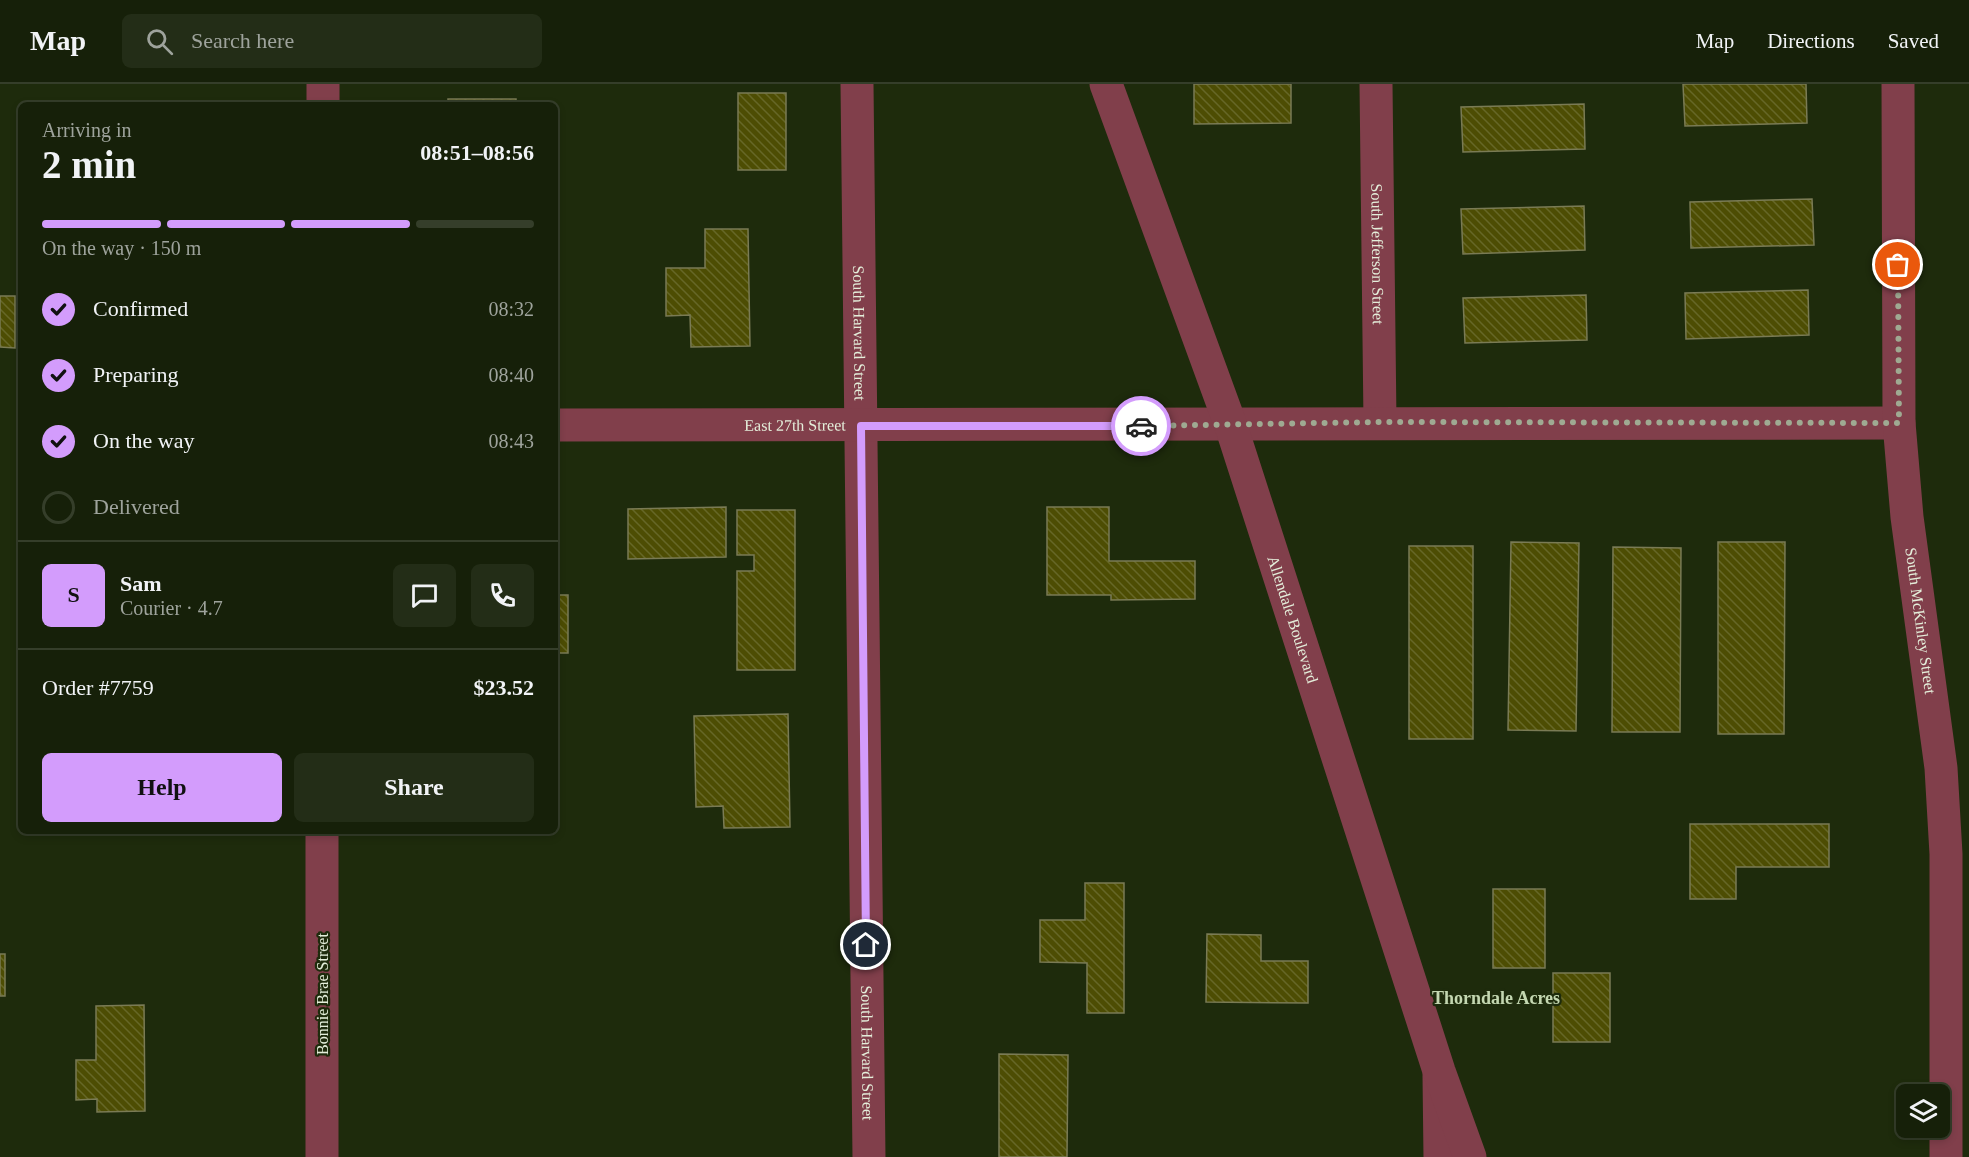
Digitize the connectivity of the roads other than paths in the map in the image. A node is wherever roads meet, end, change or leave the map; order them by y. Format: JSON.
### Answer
{"nodes":[{"id":1,"x":323,"y":84,"type":"edge"},
{"id":2,"x":857,"y":84,"type":"edge"},
{"id":3,"x":1106,"y":84,"type":"edge"},
{"id":4,"x":1376,"y":84,"type":"edge"},
{"id":5,"x":1898,"y":84,"type":"edge"},
{"id":6,"x":323,"y":102,"type":"edge"},
{"id":7,"x":1380,"y":422,"type":"junction"},
{"id":8,"x":1899,"y":423,"type":"junction"},
{"id":9,"x":558,"y":425,"type":"edge"},
{"id":10,"x":861,"y":426,"type":"junction"},
{"id":11,"x":1231,"y":426,"type":"junction"},
{"id":12,"x":322,"y":834,"type":"edge"},
{"id":13,"x":1439,"y":1071,"type":"junction"},
{"id":14,"x":322,"y":1157,"type":"edge"},
{"id":15,"x":869,"y":1157,"type":"edge"},
{"id":16,"x":1440,"y":1157,"type":"edge"},
{"id":17,"x":1470,"y":1157,"type":"edge"},
{"id":18,"x":1946,"y":1157,"type":"edge"}],
"edges":[{"from":1,"to":6,"type":"street"},
{"from":2,"to":10,"type":"street","name":"South Harvard Street"},
{"from":3,"to":11,"type":"street","name":"Allendale Boulevard"},
{"from":4,"to":7,"type":"street","name":"South Jefferson Street"},
{"from":5,"to":8,"type":"street","name":"South McKinley Street"},
{"from":7,"to":8,"type":"street","name":"East 27th Street"},
{"from":7,"to":11,"type":"street","name":"East 27th Street"},
{"from":8,"to":18,"type":"street","name":"South McKinley Street"},
{"from":9,"to":10,"type":"street","name":"East 27th Street"},
{"from":10,"to":11,"type":"street","name":"East 27th Street"},
{"from":10,"to":15,"type":"street","name":"South Harvard Street"},
{"from":11,"to":13,"type":"street","name":"Allendale Boulevard"},
{"from":12,"to":14,"type":"street","name":"Bonnie Brae Street"},
{"from":13,"to":16,"type":"street"},
{"from":13,"to":17,"type":"street","name":"Allendale Boulevard"}]}
